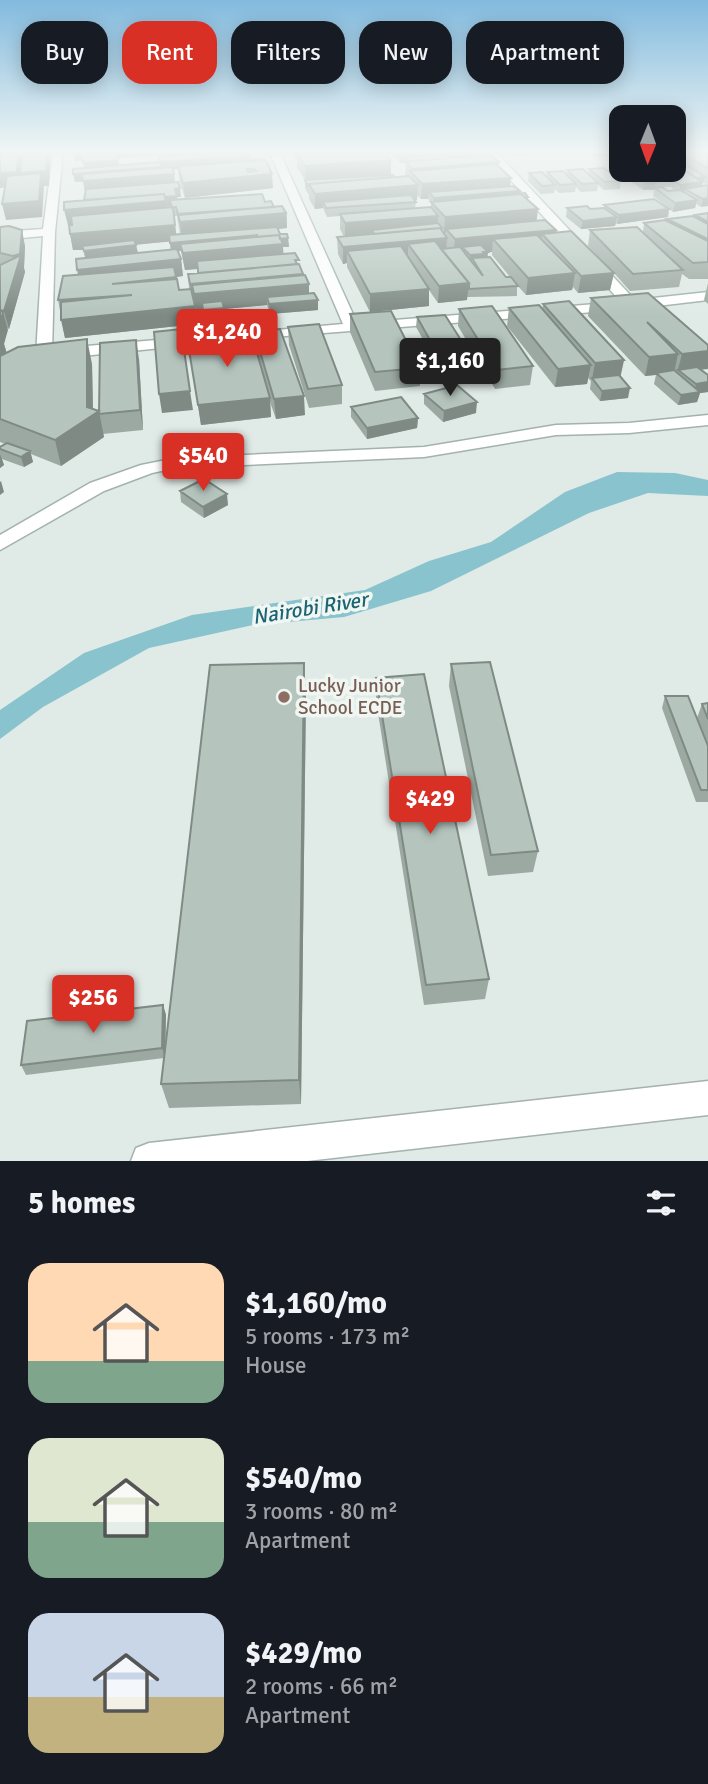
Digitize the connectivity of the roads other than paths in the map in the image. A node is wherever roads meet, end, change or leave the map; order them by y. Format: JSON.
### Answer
{"nodes":[{"id":1,"x":52,"y":207,"type":"edge"},
{"id":2,"x":299,"y":207,"type":"edge"},
{"id":3,"x":546,"y":207,"type":"edge"},
{"id":4,"x":50,"y":232,"type":"junction"},
{"id":5,"x":0,"y":236,"type":"edge"},
{"id":6,"x":708,"y":296,"type":"edge"},
{"id":7,"x":632,"y":305,"type":"junction"},
{"id":8,"x":351,"y":327,"type":"junction"},
{"id":9,"x":708,"y":420,"type":"edge"},
{"id":10,"x":0,"y":544,"type":"edge"},
{"id":11,"x":708,"y":1098,"type":"edge"},
{"id":12,"x":149,"y":1161,"type":"edge"}],
"edges":[{"from":1,"to":4,"type":"street"},
{"from":2,"to":8,"type":"street"},
{"from":3,"to":7,"type":"street"},
{"from":4,"to":5,"type":"street"},
{"from":4,"to":8,"type":"street"},
{"from":6,"to":7,"type":"street"},
{"from":7,"to":8,"type":"street"},
{"from":9,"to":10,"type":"street"},
{"from":11,"to":12,"type":"street"}]}
